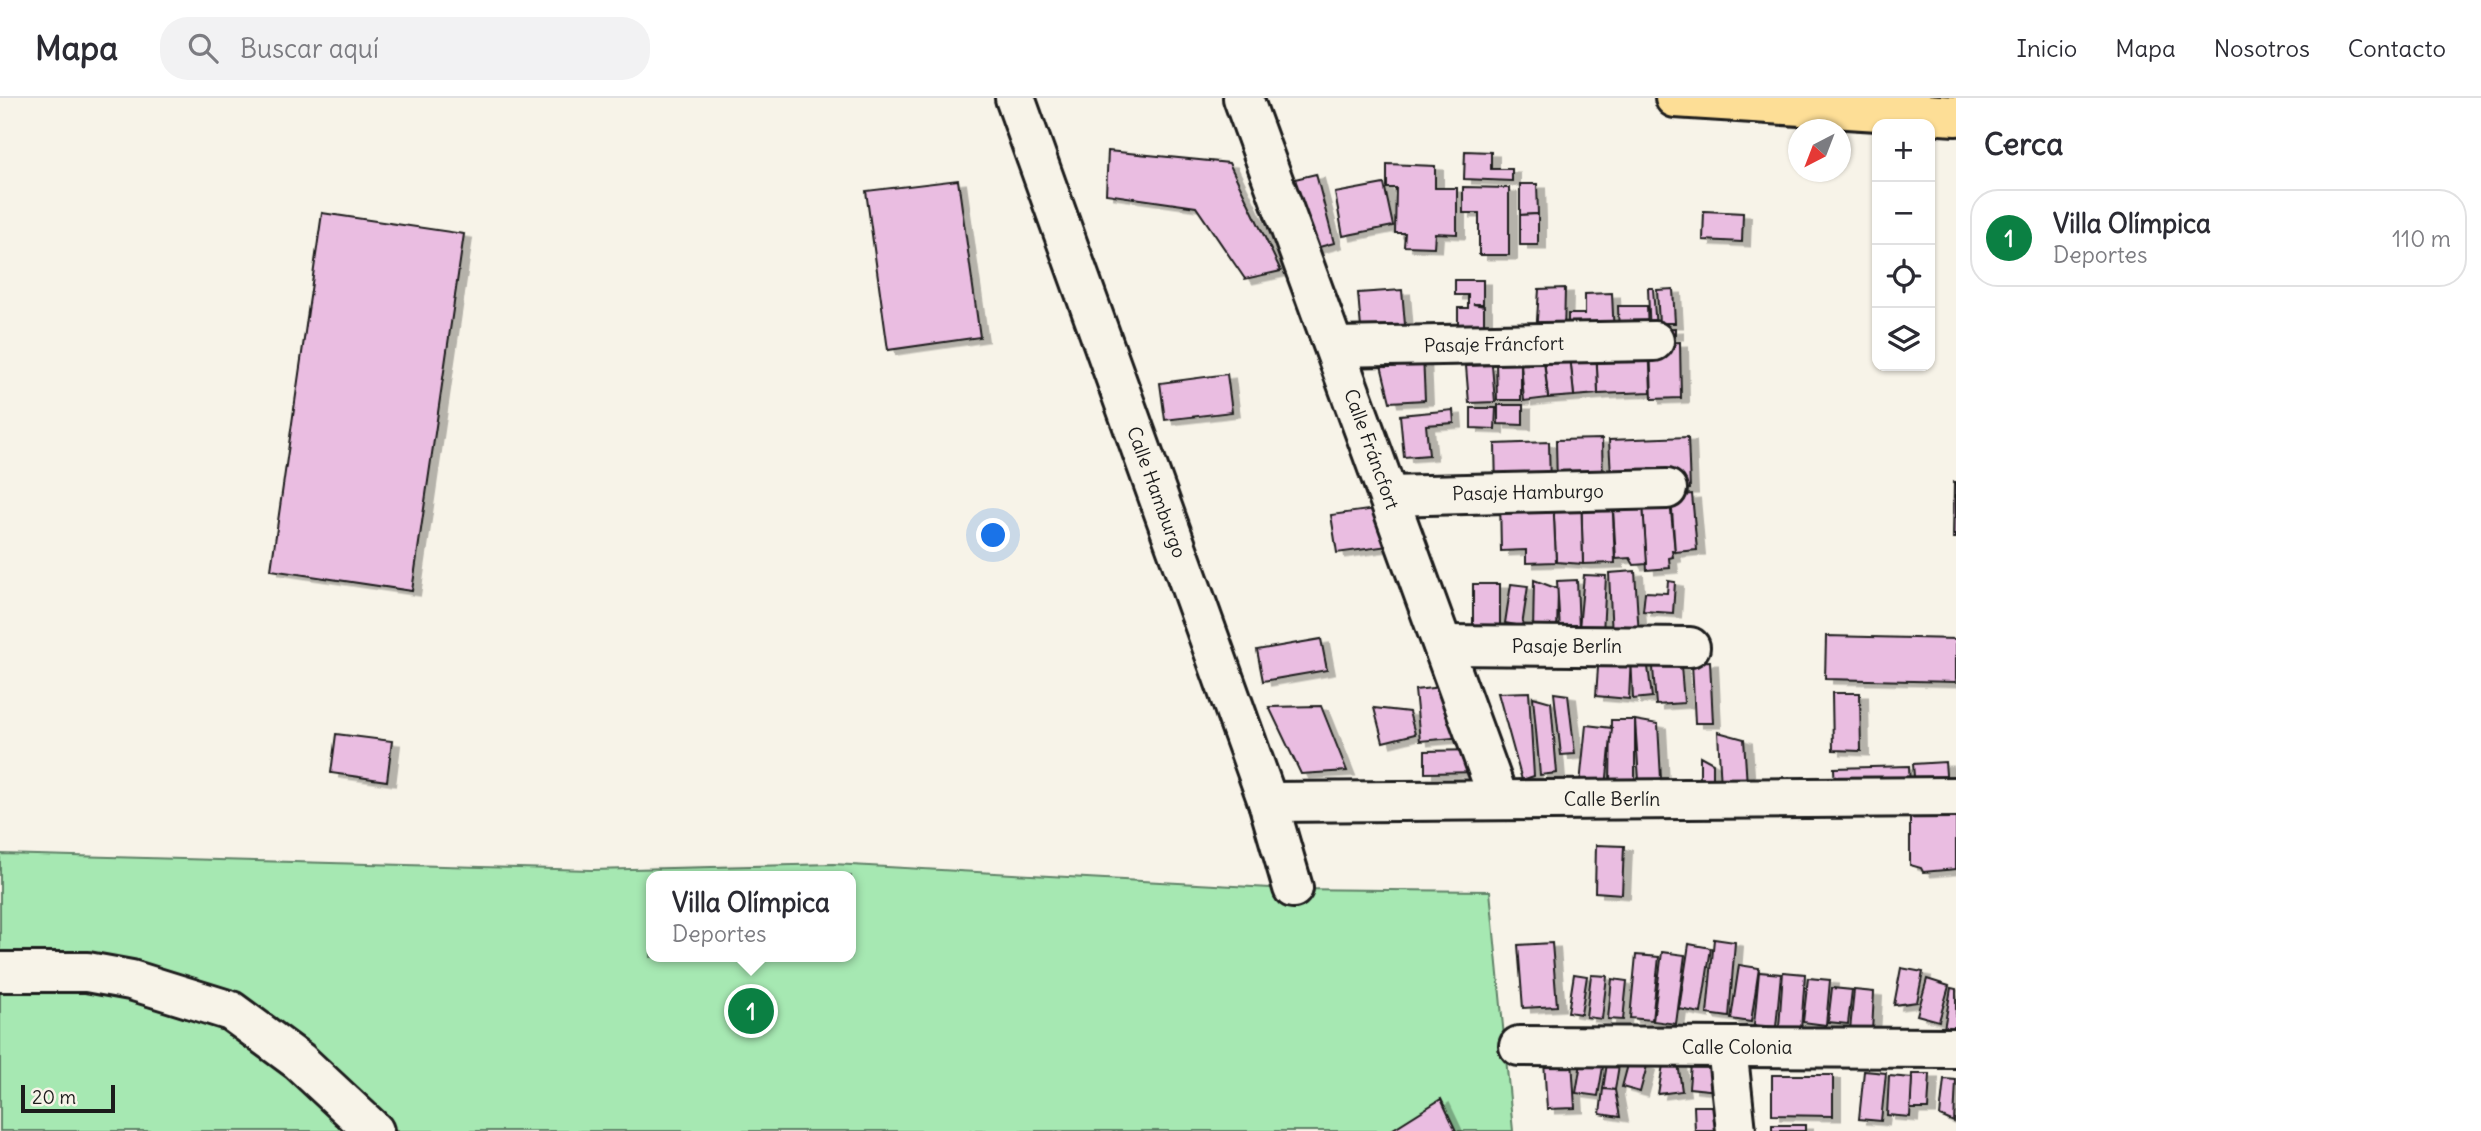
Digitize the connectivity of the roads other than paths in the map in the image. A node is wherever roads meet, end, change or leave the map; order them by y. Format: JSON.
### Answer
{"nodes":[{"id":1,"x":1015,"y":98,"type":"edge"},
{"id":2,"x":1243,"y":98,"type":"edge"},
{"id":3,"x":1675,"y":98,"type":"edge"},
{"id":4,"x":1689,"y":98,"type":"edge"},
{"id":5,"x":1956,"y":116,"type":"edge"},
{"id":6,"x":1654,"y":341,"type":"dead end"},
{"id":7,"x":1335,"y":347,"type":"junction"},
{"id":8,"x":1667,"y":489,"type":"dead end"},
{"id":9,"x":1389,"y":496,"type":"junction"},
{"id":10,"x":1444,"y":645,"type":"junction"},
{"id":11,"x":1690,"y":647,"type":"dead end"},
{"id":12,"x":1956,"y":797,"type":"edge"},
{"id":13,"x":1499,"y":800,"type":"junction"},
{"id":14,"x":1268,"y":802,"type":"junction"},
{"id":15,"x":1293,"y":888,"type":"dead end"},
{"id":16,"x":0,"y":972,"type":"edge"},
{"id":17,"x":1519,"y":1046,"type":"dead end"},
{"id":18,"x":1727,"y":1047,"type":"junction"},
{"id":19,"x":1956,"y":1048,"type":"edge"},
{"id":20,"x":374,"y":1131,"type":"edge"},
{"id":21,"x":1735,"y":1131,"type":"edge"}],
"edges":[{"from":1,"to":14,"type":"street","name":"Calle Hamburgo"},
{"from":2,"to":7,"type":"street","name":"Calle Fráncfort"},
{"from":3,"to":4,"type":"main road"},
{"from":4,"to":5,"type":"main road"},
{"from":6,"to":7,"type":"street","name":"Pasaje Fráncfort"},
{"from":7,"to":9,"type":"street","name":"Calle Fráncfort"},
{"from":8,"to":9,"type":"street","name":"Pasaje Hamburgo"},
{"from":9,"to":10,"type":"street","name":"Calle Fráncfort"},
{"from":10,"to":11,"type":"street","name":"Pasaje Berlín"},
{"from":10,"to":13,"type":"street","name":"Calle Fráncfort"},
{"from":12,"to":13,"type":"street","name":"Calle Berlín"},
{"from":13,"to":14,"type":"street","name":"Calle Berlín"},
{"from":14,"to":15,"type":"street","name":"Calle Hamburgo"},
{"from":16,"to":20,"type":"street"},
{"from":17,"to":18,"type":"street","name":"Calle Colonia"},
{"from":18,"to":19,"type":"street","name":"Calle Colonia"},
{"from":18,"to":21,"type":"street"}]}
